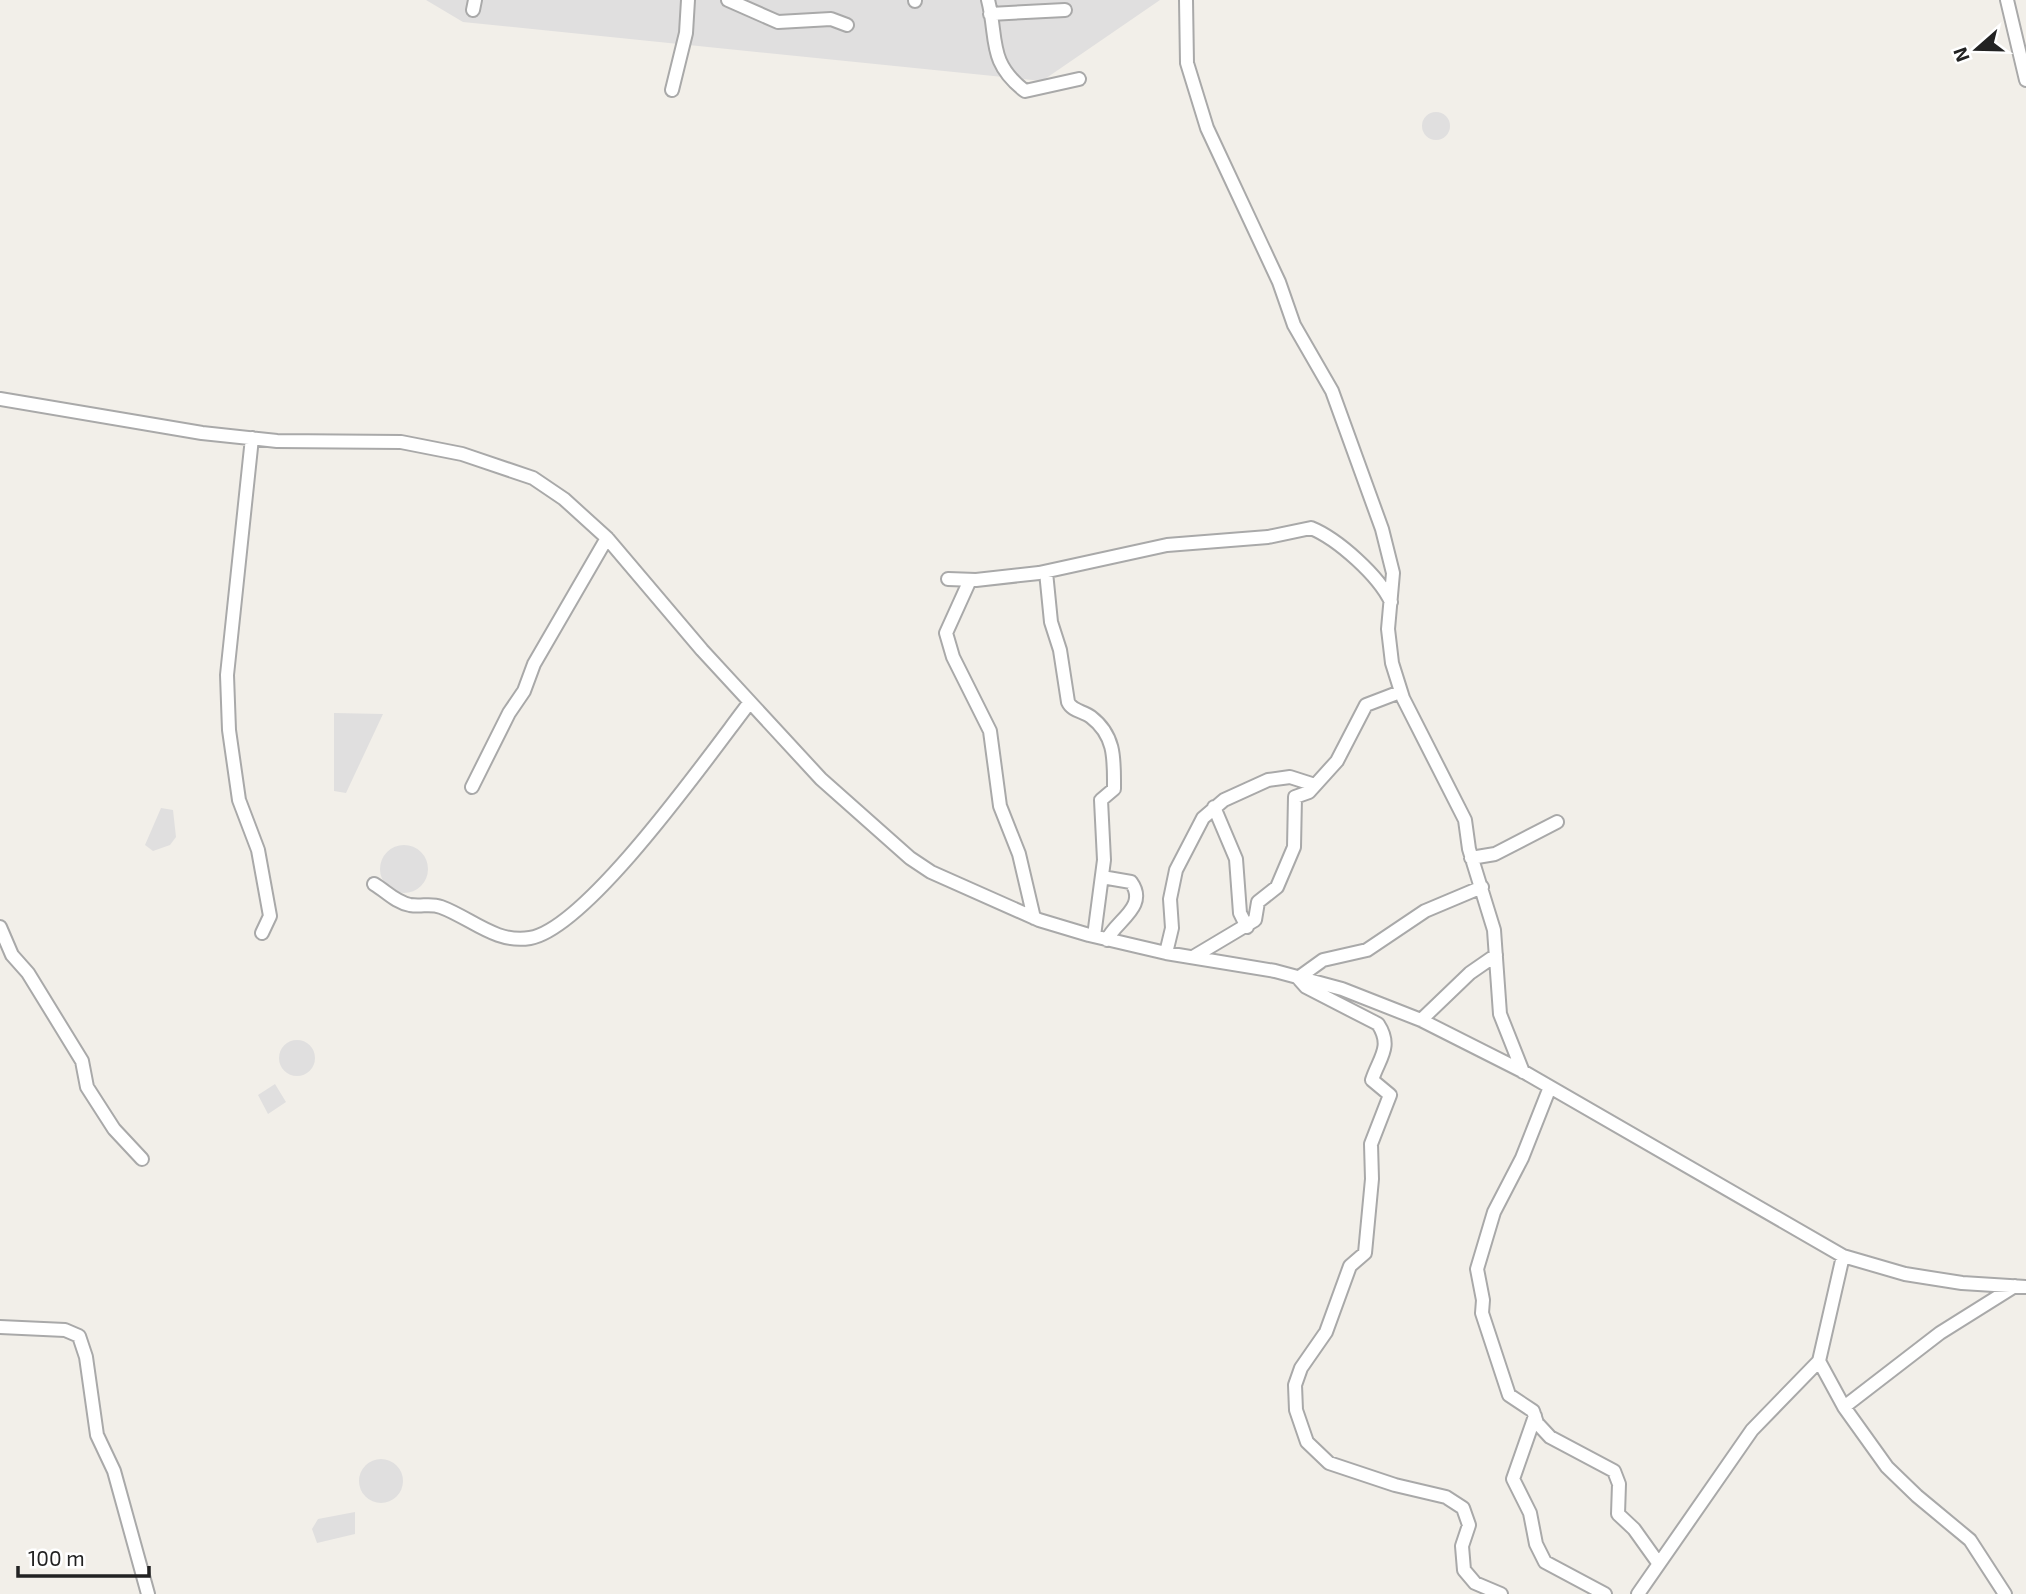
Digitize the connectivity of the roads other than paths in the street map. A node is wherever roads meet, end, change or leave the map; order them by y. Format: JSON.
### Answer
{"nodes":[{"id":1,"x":688,"y":0,"type":"edge"},
{"id":2,"x":728,"y":0,"type":"edge"},
{"id":3,"x":988,"y":0,"type":"edge"},
{"id":4,"x":1186,"y":0,"type":"edge"},
{"id":5,"x":2009,"y":6,"type":"edge"},
{"id":6,"x":1065,"y":10,"type":"dead end"},
{"id":7,"x":2026,"y":10,"type":"edge"},
{"id":8,"x":990,"y":14,"type":"junction"},
{"id":9,"x":847,"y":25,"type":"dead end"},
{"id":10,"x":1079,"y":79,"type":"dead end"},
{"id":11,"x":2026,"y":80,"type":"edge"},
{"id":12,"x":672,"y":90,"type":"dead end"},
{"id":13,"x":0,"y":399,"type":"edge"},
{"id":14,"x":252,"y":438,"type":"junction"},
{"id":15,"x":607,"y":538,"type":"junction"},
{"id":16,"x":1046,"y":572,"type":"junction"},
{"id":17,"x":948,"y":579,"type":"dead end"},
{"id":18,"x":970,"y":580,"type":"junction"},
{"id":19,"x":1391,"y":602,"type":"junction"},
{"id":20,"x":1400,"y":692,"type":"junction"},
{"id":21,"x":750,"y":702,"type":"junction"},
{"id":22,"x":1315,"y":785,"type":"junction"},
{"id":23,"x":472,"y":787,"type":"dead end"},
{"id":24,"x":1214,"y":807,"type":"junction"},
{"id":25,"x":1557,"y":822,"type":"dead end"},
{"id":26,"x":1471,"y":858,"type":"junction"},
{"id":27,"x":1102,"y":877,"type":"junction"},
{"id":28,"x":374,"y":884,"type":"dead end"},
{"id":29,"x":1482,"y":887,"type":"junction"},
{"id":30,"x":1034,"y":918,"type":"junction"},
{"id":31,"x":0,"y":927,"type":"edge"},
{"id":32,"x":1247,"y":927,"type":"junction"},
{"id":33,"x":261,"y":933,"type":"dead end"},
{"id":34,"x":1100,"y":938,"type":"junction"},
{"id":35,"x":1166,"y":953,"type":"junction"},
{"id":36,"x":1496,"y":956,"type":"junction"},
{"id":37,"x":1194,"y":957,"type":"junction"},
{"id":38,"x":1298,"y":978,"type":"junction"},
{"id":39,"x":1421,"y":1020,"type":"junction"},
{"id":40,"x":1524,"y":1072,"type":"junction"},
{"id":41,"x":1550,"y":1087,"type":"junction"},
{"id":42,"x":142,"y":1159,"type":"dead end"},
{"id":43,"x":1843,"y":1256,"type":"junction"},
{"id":44,"x":2023,"y":1285,"type":"edge"},
{"id":45,"x":0,"y":1327,"type":"edge"},
{"id":46,"x":1819,"y":1360,"type":"junction"},
{"id":47,"x":1844,"y":1406,"type":"junction"},
{"id":48,"x":1535,"y":1415,"type":"junction"},
{"id":49,"x":1659,"y":1564,"type":"junction"},
{"id":50,"x":148,"y":1594,"type":"edge"},
{"id":51,"x":1501,"y":1594,"type":"edge"},
{"id":52,"x":1605,"y":1594,"type":"edge"},
{"id":53,"x":1638,"y":1594,"type":"edge"},
{"id":54,"x":2005,"y":1594,"type":"edge"}],
"edges":[{"from":1,"to":12,"type":"street"},
{"from":2,"to":9,"type":"street"},
{"from":3,"to":8,"type":"street"},
{"from":4,"to":19,"type":"street"},
{"from":5,"to":7,"type":"street"},
{"from":5,"to":11,"type":"street"},
{"from":6,"to":8,"type":"street"},
{"from":8,"to":10,"type":"street"},
{"from":13,"to":14,"type":"street"},
{"from":14,"to":15,"type":"street"},
{"from":14,"to":33,"type":"street"},
{"from":15,"to":21,"type":"street"},
{"from":15,"to":23,"type":"street"},
{"from":16,"to":18,"type":"street"},
{"from":16,"to":19,"type":"street"},
{"from":16,"to":27,"type":"street"},
{"from":17,"to":18,"type":"street"},
{"from":18,"to":30,"type":"street"},
{"from":19,"to":20,"type":"street"},
{"from":20,"to":22,"type":"street"},
{"from":20,"to":26,"type":"street"},
{"from":21,"to":28,"type":"street"},
{"from":21,"to":30,"type":"street"},
{"from":22,"to":24,"type":"street"},
{"from":22,"to":32,"type":"street"},
{"from":24,"to":32,"type":"street"},
{"from":24,"to":35,"type":"street"},
{"from":25,"to":26,"type":"street"},
{"from":26,"to":29,"type":"street"},
{"from":27,"to":34,"type":"street"},
{"from":27,"to":34,"type":"street"},
{"from":29,"to":36,"type":"street"},
{"from":29,"to":38,"type":"street"},
{"from":30,"to":34,"type":"street"},
{"from":31,"to":42,"type":"street"},
{"from":32,"to":37,"type":"street"},
{"from":34,"to":35,"type":"street"},
{"from":35,"to":37,"type":"street"},
{"from":36,"to":39,"type":"street"},
{"from":36,"to":40,"type":"street"},
{"from":37,"to":38,"type":"street"},
{"from":38,"to":39,"type":"street"},
{"from":38,"to":51,"type":"street"},
{"from":39,"to":40,"type":"street"},
{"from":40,"to":41,"type":"street"},
{"from":41,"to":43,"type":"street"},
{"from":41,"to":48,"type":"street"},
{"from":43,"to":44,"type":"street"},
{"from":43,"to":46,"type":"street"},
{"from":44,"to":47,"type":"street"},
{"from":45,"to":50,"type":"street"},
{"from":46,"to":47,"type":"street"},
{"from":46,"to":49,"type":"street"},
{"from":47,"to":54,"type":"street"},
{"from":48,"to":49,"type":"street"},
{"from":48,"to":52,"type":"street"},
{"from":49,"to":53,"type":"street"}]}
